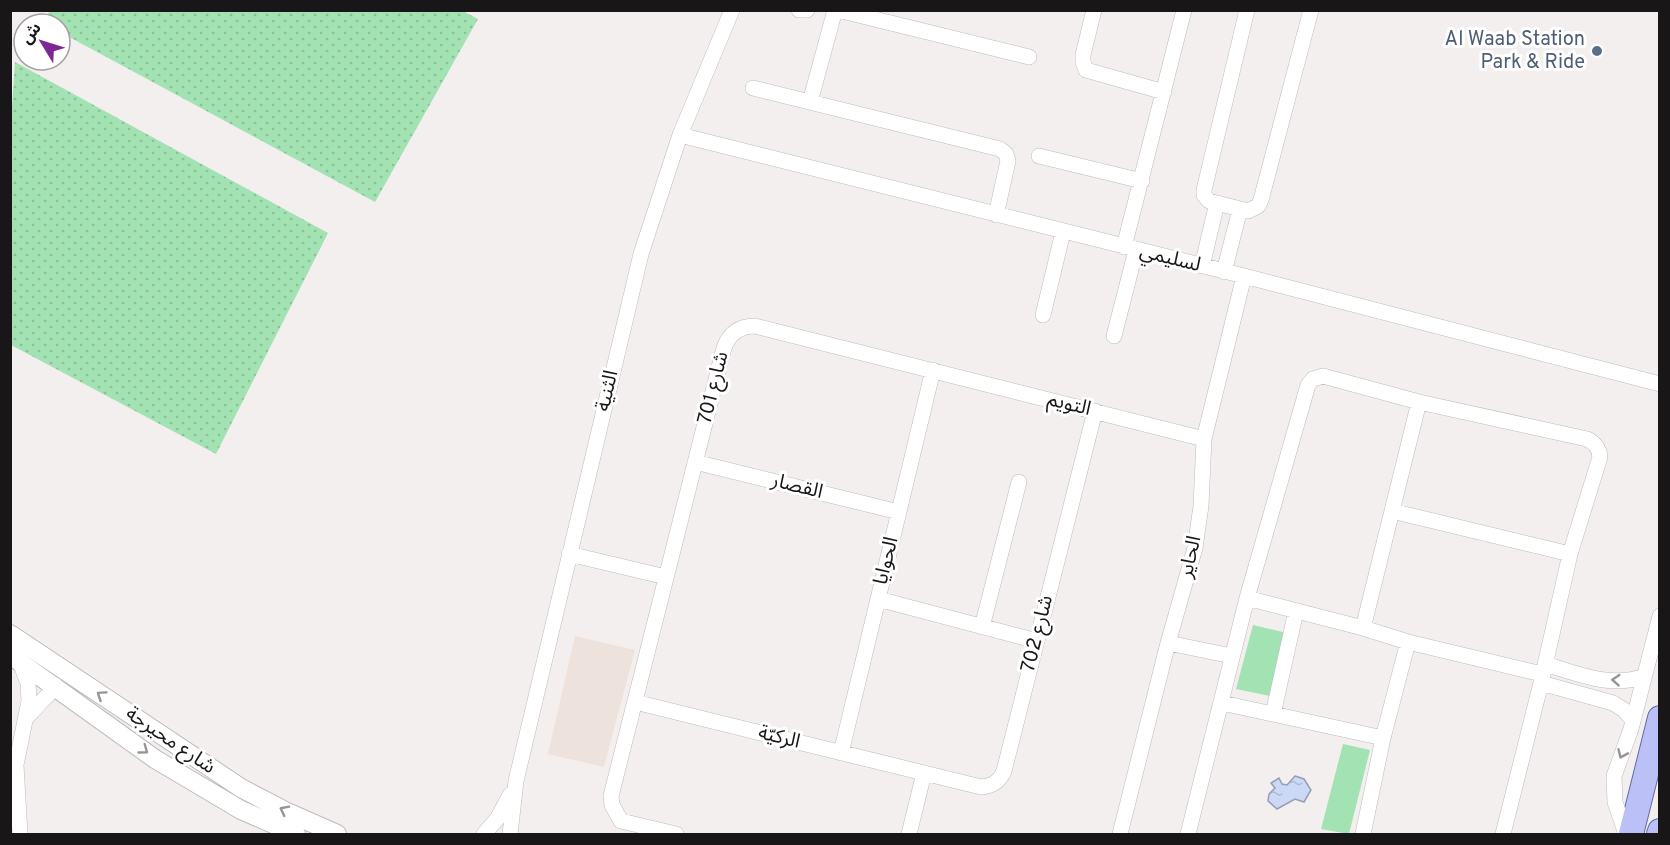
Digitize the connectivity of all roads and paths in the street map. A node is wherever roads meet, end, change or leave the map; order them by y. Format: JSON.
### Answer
{"nodes":[{"id":1,"x":732,"y":10,"type":"edge"},
{"id":2,"x":799,"y":10,"type":"edge"},
{"id":3,"x":807,"y":10,"type":"edge"},
{"id":4,"x":836,"y":10,"type":"edge"},
{"id":5,"x":1094,"y":10,"type":"edge"},
{"id":6,"x":1184,"y":10,"type":"edge"},
{"id":7,"x":1247,"y":10,"type":"edge"},
{"id":8,"x":1311,"y":10,"type":"edge"},
{"id":9,"x":1029,"y":57,"type":"dead end"},
{"id":10,"x":753,"y":88,"type":"dead end"},
{"id":11,"x":1164,"y":92,"type":"junction"},
{"id":12,"x":810,"y":102,"type":"junction"},
{"id":13,"x":680,"y":135,"type":"junction"},
{"id":14,"x":1039,"y":156,"type":"dead end"},
{"id":15,"x":1142,"y":180,"type":"junction"},
{"id":16,"x":1217,"y":203,"type":"junction"},
{"id":17,"x":1240,"y":209,"type":"junction"},
{"id":18,"x":996,"y":215,"type":"junction"},
{"id":19,"x":1063,"y":232,"type":"junction"},
{"id":20,"x":1130,"y":249,"type":"junction"},
{"id":21,"x":1202,"y":266,"type":"junction"},
{"id":22,"x":1224,"y":272,"type":"junction"},
{"id":23,"x":1244,"y":276,"type":"junction"},
{"id":24,"x":1043,"y":315,"type":"dead end"},
{"id":25,"x":1114,"y":336,"type":"dead end"},
{"id":26,"x":933,"y":370,"type":"junction"},
{"id":27,"x":1659,"y":384,"type":"edge"},
{"id":28,"x":1419,"y":402,"type":"junction"},
{"id":29,"x":1095,"y":411,"type":"junction"},
{"id":30,"x":1204,"y":439,"type":"junction"},
{"id":31,"x":695,"y":462,"type":"junction"},
{"id":32,"x":1019,"y":482,"type":"dead end"},
{"id":33,"x":1392,"y":511,"type":"junction"},
{"id":34,"x":899,"y":512,"type":"junction"},
{"id":35,"x":1570,"y":554,"type":"junction"},
{"id":36,"x":569,"y":555,"type":"junction"},
{"id":37,"x":666,"y":577,"type":"junction"},
{"id":38,"x":1247,"y":598,"type":"junction"},
{"id":39,"x":878,"y":599,"type":"junction"},
{"id":40,"x":1296,"y":611,"type":"junction"},
{"id":41,"x":1659,"y":616,"type":"edge"},
{"id":42,"x":982,"y":627,"type":"junction"},
{"id":43,"x":1363,"y":628,"type":"junction"},
{"id":44,"x":10,"y":634,"type":"edge"},
{"id":45,"x":1037,"y":641,"type":"junction"},
{"id":46,"x":1408,"y":642,"type":"junction"},
{"id":47,"x":1168,"y":643,"type":"junction"},
{"id":48,"x":1232,"y":656,"type":"junction"},
{"id":49,"x":15,"y":658,"type":"edge"},
{"id":50,"x":1543,"y":674,"type":"junction"},
{"id":51,"x":1644,"y":676,"type":"junction"},
{"id":52,"x":59,"y":678,"type":"junction"},
{"id":53,"x":635,"y":702,"type":"junction"},
{"id":54,"x":1222,"y":703,"type":"junction"},
{"id":55,"x":1273,"y":714,"type":"junction"},
{"id":56,"x":1659,"y":718,"type":"edge"},
{"id":57,"x":25,"y":719,"type":"junction"},
{"id":58,"x":1632,"y":719,"type":"junction"},
{"id":59,"x":1383,"y":738,"type":"junction"},
{"id":60,"x":841,"y":753,"type":"junction"},
{"id":61,"x":924,"y":773,"type":"junction"},
{"id":62,"x":516,"y":781,"type":"junction"},
{"id":63,"x":20,"y":834,"type":"edge"},
{"id":64,"x":297,"y":834,"type":"edge"},
{"id":65,"x":337,"y":834,"type":"edge"},
{"id":66,"x":484,"y":834,"type":"edge"},
{"id":67,"x":510,"y":834,"type":"edge"},
{"id":68,"x":676,"y":834,"type":"edge"},
{"id":69,"x":909,"y":834,"type":"edge"},
{"id":70,"x":1120,"y":834,"type":"edge"},
{"id":71,"x":1188,"y":834,"type":"edge"},
{"id":72,"x":1363,"y":834,"type":"edge"},
{"id":73,"x":1503,"y":834,"type":"edge"},
{"id":74,"x":1626,"y":834,"type":"edge"},
{"id":75,"x":1631,"y":834,"type":"edge"}],
"edges":[{"from":1,"to":13,"type":"street","name":"الثنية"},
{"from":2,"to":3,"type":"street"},
{"from":4,"to":9,"type":"street"},
{"from":4,"to":12,"type":"street"},
{"from":5,"to":11,"type":"street"},
{"from":6,"to":11,"type":"street"},
{"from":7,"to":16,"type":"street"},
{"from":8,"to":17,"type":"street"},
{"from":10,"to":12,"type":"street"},
{"from":11,"to":15,"type":"street"},
{"from":12,"to":18,"type":"street"},
{"from":13,"to":18,"type":"street","name":"لسليمي"},
{"from":13,"to":36,"type":"street","name":"الثنية"},
{"from":14,"to":15,"type":"street"},
{"from":15,"to":20,"type":"street"},
{"from":16,"to":17,"type":"street"},
{"from":16,"to":21,"type":"street"},
{"from":17,"to":22,"type":"street"},
{"from":18,"to":19,"type":"street","name":"لسليمي"},
{"from":19,"to":20,"type":"street","name":"لسليمي"},
{"from":19,"to":24,"type":"street"},
{"from":20,"to":21,"type":"street","name":"لسليمي"},
{"from":20,"to":25,"type":"street"},
{"from":21,"to":22,"type":"street","name":"لسليمي"},
{"from":22,"to":23,"type":"street","name":"لسليمي"},
{"from":23,"to":27,"type":"street","name":"لسليمي"},
{"from":23,"to":30,"type":"street","name":"الحاير"},
{"from":26,"to":29,"type":"street","name":"التويم"},
{"from":26,"to":31,"type":"street","name":"شارع 701"},
{"from":26,"to":34,"type":"street","name":"الحوايا"},
{"from":28,"to":33,"type":"street"},
{"from":28,"to":35,"type":"street"},
{"from":28,"to":38,"type":"street"},
{"from":29,"to":30,"type":"street","name":"التويم"},
{"from":29,"to":45,"type":"street","name":"شارع 702"},
{"from":30,"to":47,"type":"street","name":"الحاير"},
{"from":31,"to":34,"type":"street","name":"القصار"},
{"from":31,"to":37,"type":"street","name":"شارع 701"},
{"from":32,"to":42,"type":"street"},
{"from":33,"to":35,"type":"street"},
{"from":33,"to":43,"type":"street"},
{"from":34,"to":39,"type":"street","name":"الحوايا"},
{"from":35,"to":50,"type":"street"},
{"from":36,"to":37,"type":"street"},
{"from":36,"to":62,"type":"street","name":"الثنية"},
{"from":37,"to":53,"type":"street","name":"شارع 701"},
{"from":38,"to":40,"type":"street"},
{"from":38,"to":48,"type":"street"},
{"from":39,"to":42,"type":"street"},
{"from":39,"to":60,"type":"street","name":"الحوايا"},
{"from":40,"to":43,"type":"street"},
{"from":40,"to":55,"type":"street"},
{"from":41,"to":51,"type":"street"},
{"from":42,"to":45,"type":"street"},
{"from":43,"to":46,"type":"street"},
{"from":44,"to":52,"type":"street","name":"شارع محيرجة"},
{"from":45,"to":61,"type":"street","name":"شارع 702"},
{"from":46,"to":50,"type":"street"},
{"from":46,"to":59,"type":"street"},
{"from":47,"to":48,"type":"street"},
{"from":47,"to":70,"type":"street","name":"الحاير"},
{"from":48,"to":54,"type":"street"},
{"from":49,"to":52,"type":"street","name":"شارع محيرجة"},
{"from":49,"to":57,"type":"street"},
{"from":51,"to":50,"type":"street","one_way":true},
{"from":50,"to":58,"type":"street"},
{"from":50,"to":73,"type":"street"},
{"from":51,"to":58,"type":"street"},
{"from":52,"to":57,"type":"street"},
{"from":52,"to":64,"type":"street","name":"شارع محيرجة","one_way":true},
{"from":65,"to":52,"type":"street","name":"شارع محيرجة","one_way":true},
{"from":53,"to":60,"type":"street","name":"الركيّة"},
{"from":53,"to":68,"type":"street","name":"شارع 701"},
{"from":54,"to":55,"type":"street"},
{"from":54,"to":71,"type":"street"},
{"from":55,"to":59,"type":"street"},
{"from":56,"to":75,"type":"main road"},
{"from":57,"to":63,"type":"street"},
{"from":58,"to":74,"type":"street","one_way":true},
{"from":59,"to":72,"type":"street"},
{"from":60,"to":61,"type":"street","name":"الركيّة"},
{"from":61,"to":69,"type":"street"},
{"from":62,"to":66,"type":"street","name":"الثنية"},
{"from":62,"to":67,"type":"street","name":"الثنية"}]}
